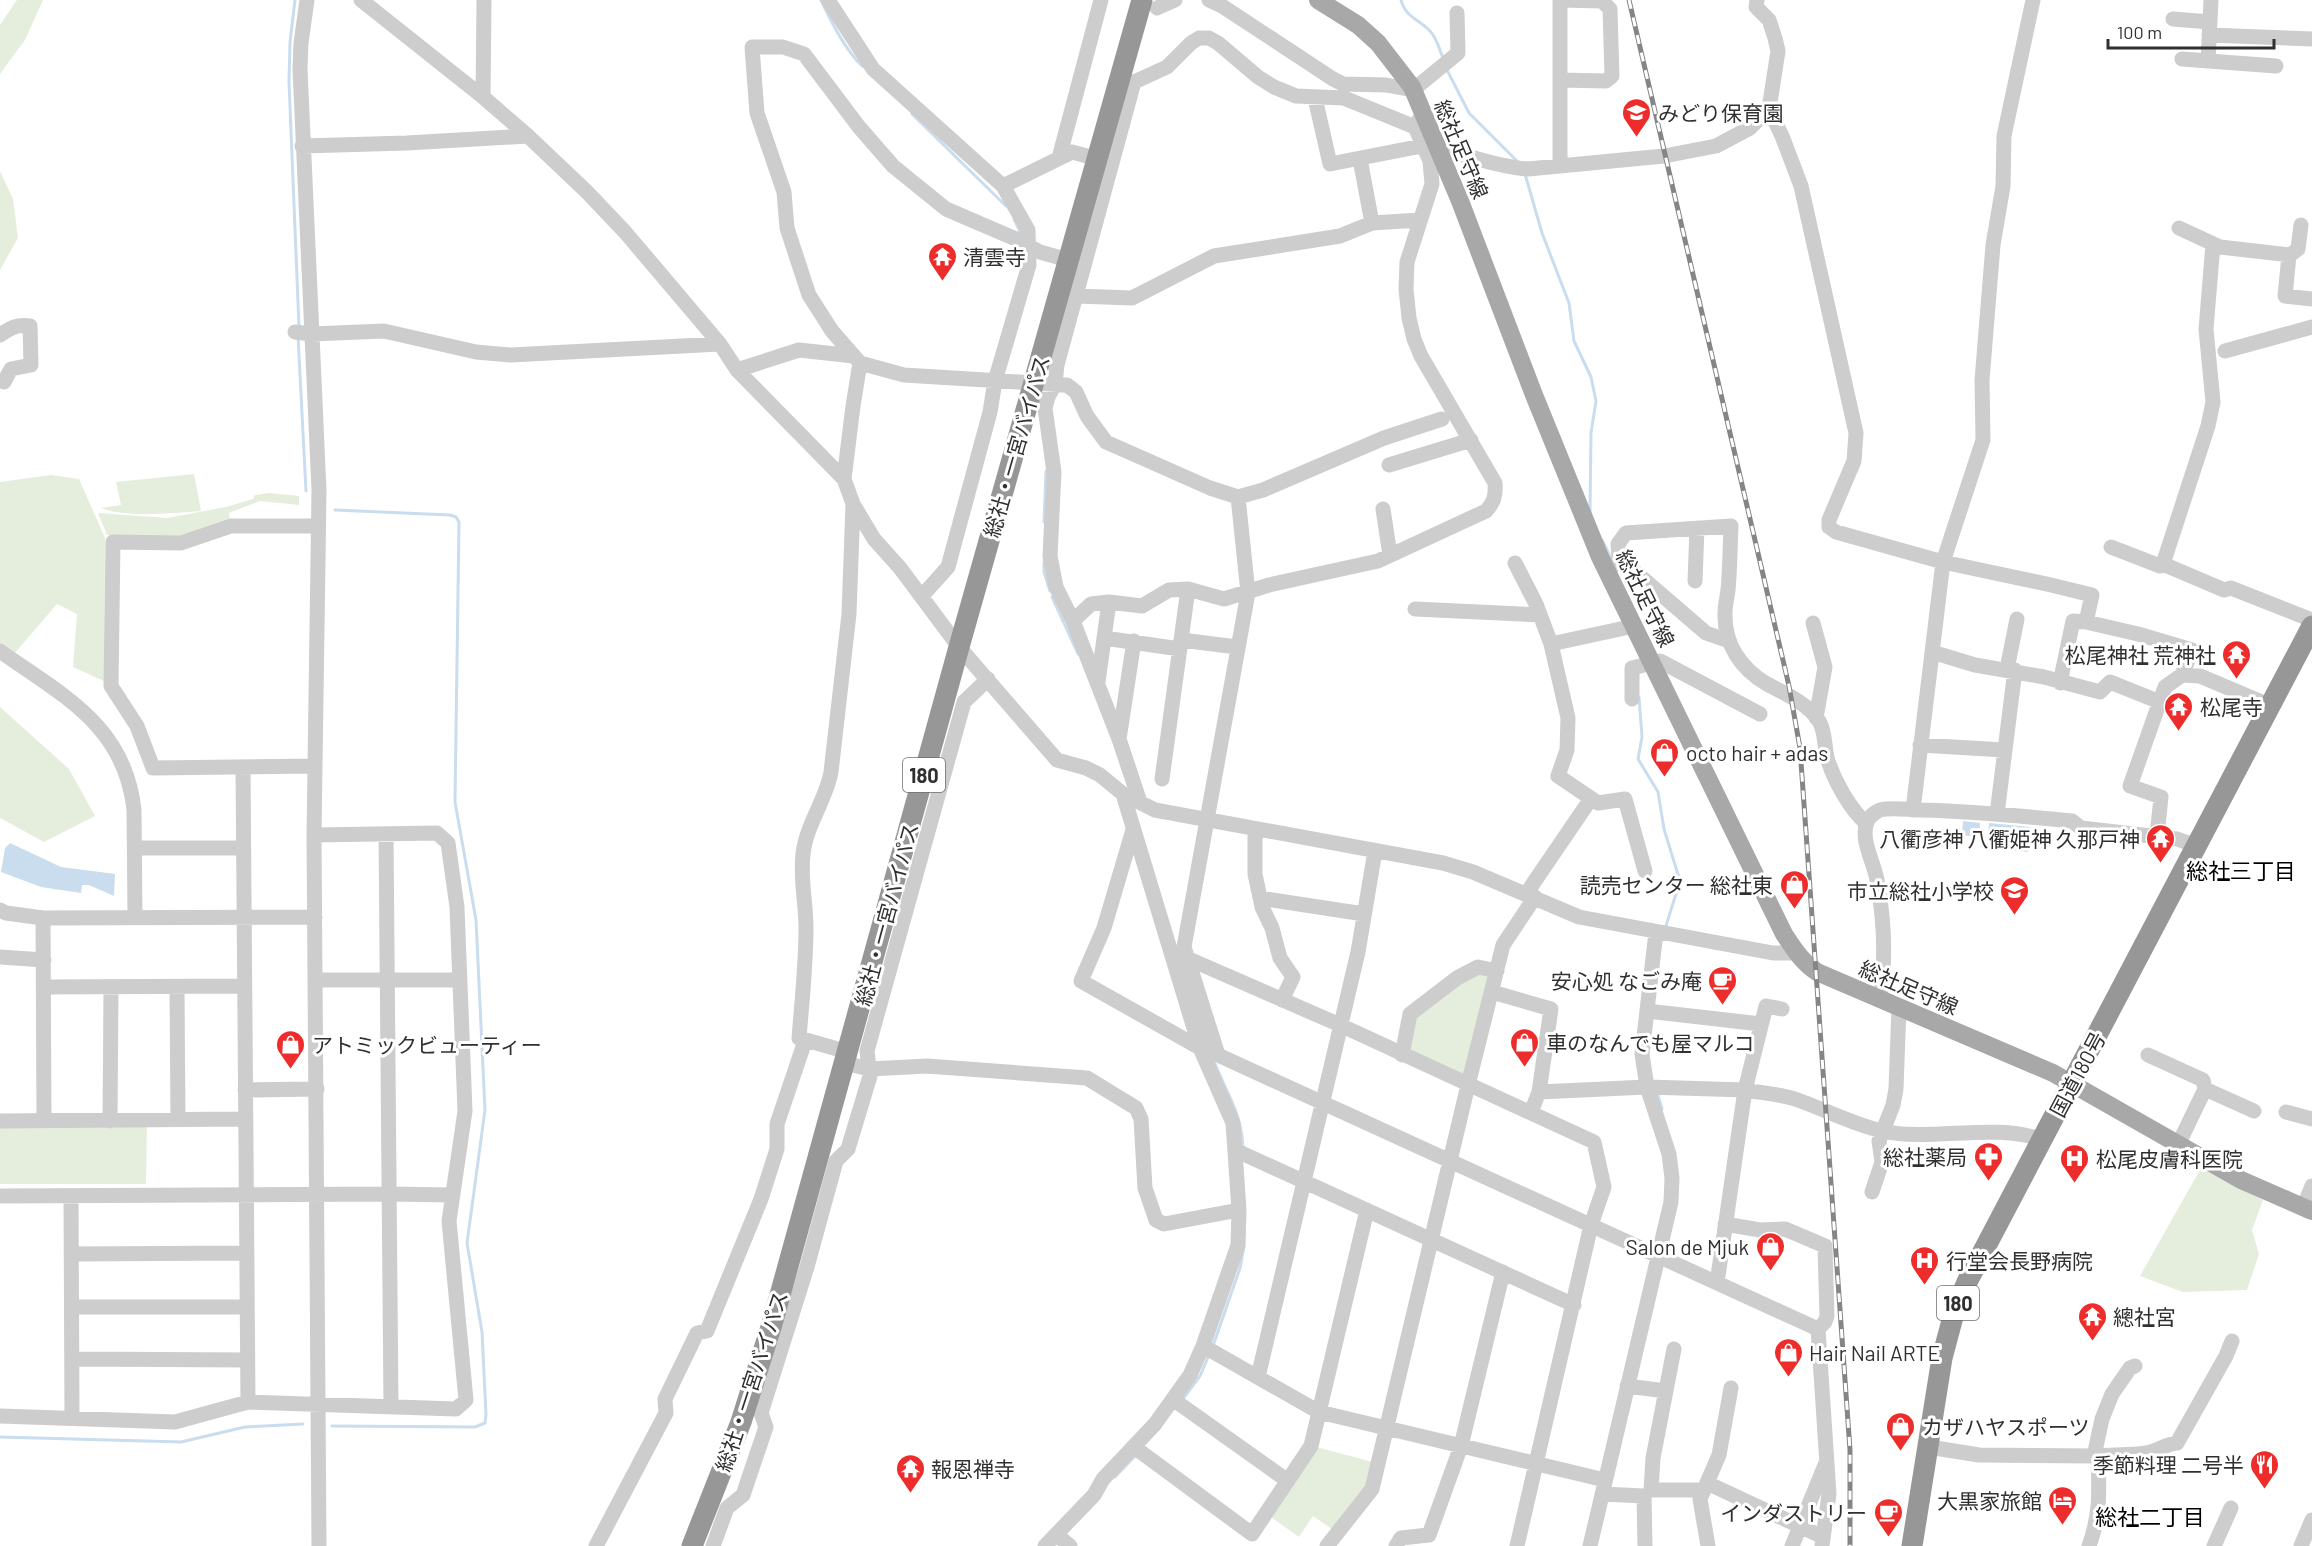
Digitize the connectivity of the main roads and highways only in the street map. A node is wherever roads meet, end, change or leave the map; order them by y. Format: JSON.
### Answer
{"nodes":[{"id":1,"x":1321,"y":1,"type":"edge"},
{"id":2,"x":1149,"y":4,"type":"edge"},
{"id":3,"x":2312,"y":627,"type":"edge"},
{"id":4,"x":2072,"y":1084,"type":"junction"},
{"id":5,"x":2308,"y":1210,"type":"edge"},
{"id":6,"x":692,"y":1546,"type":"edge"},
{"id":7,"x":1912,"y":1546,"type":"edge"}],
"edges":[{"from":1,"to":4,"type":"main road","name":"総社足守線"},
{"from":2,"to":6,"type":"highway","name":"総社・一宮バイパス","number":"180"},
{"from":3,"to":4,"type":"highway","name":"国道180号","number":"180"},
{"from":4,"to":5,"type":"main road","name":"総社足守線"},
{"from":4,"to":7,"type":"highway","name":"国道180号","number":"180"}]}
